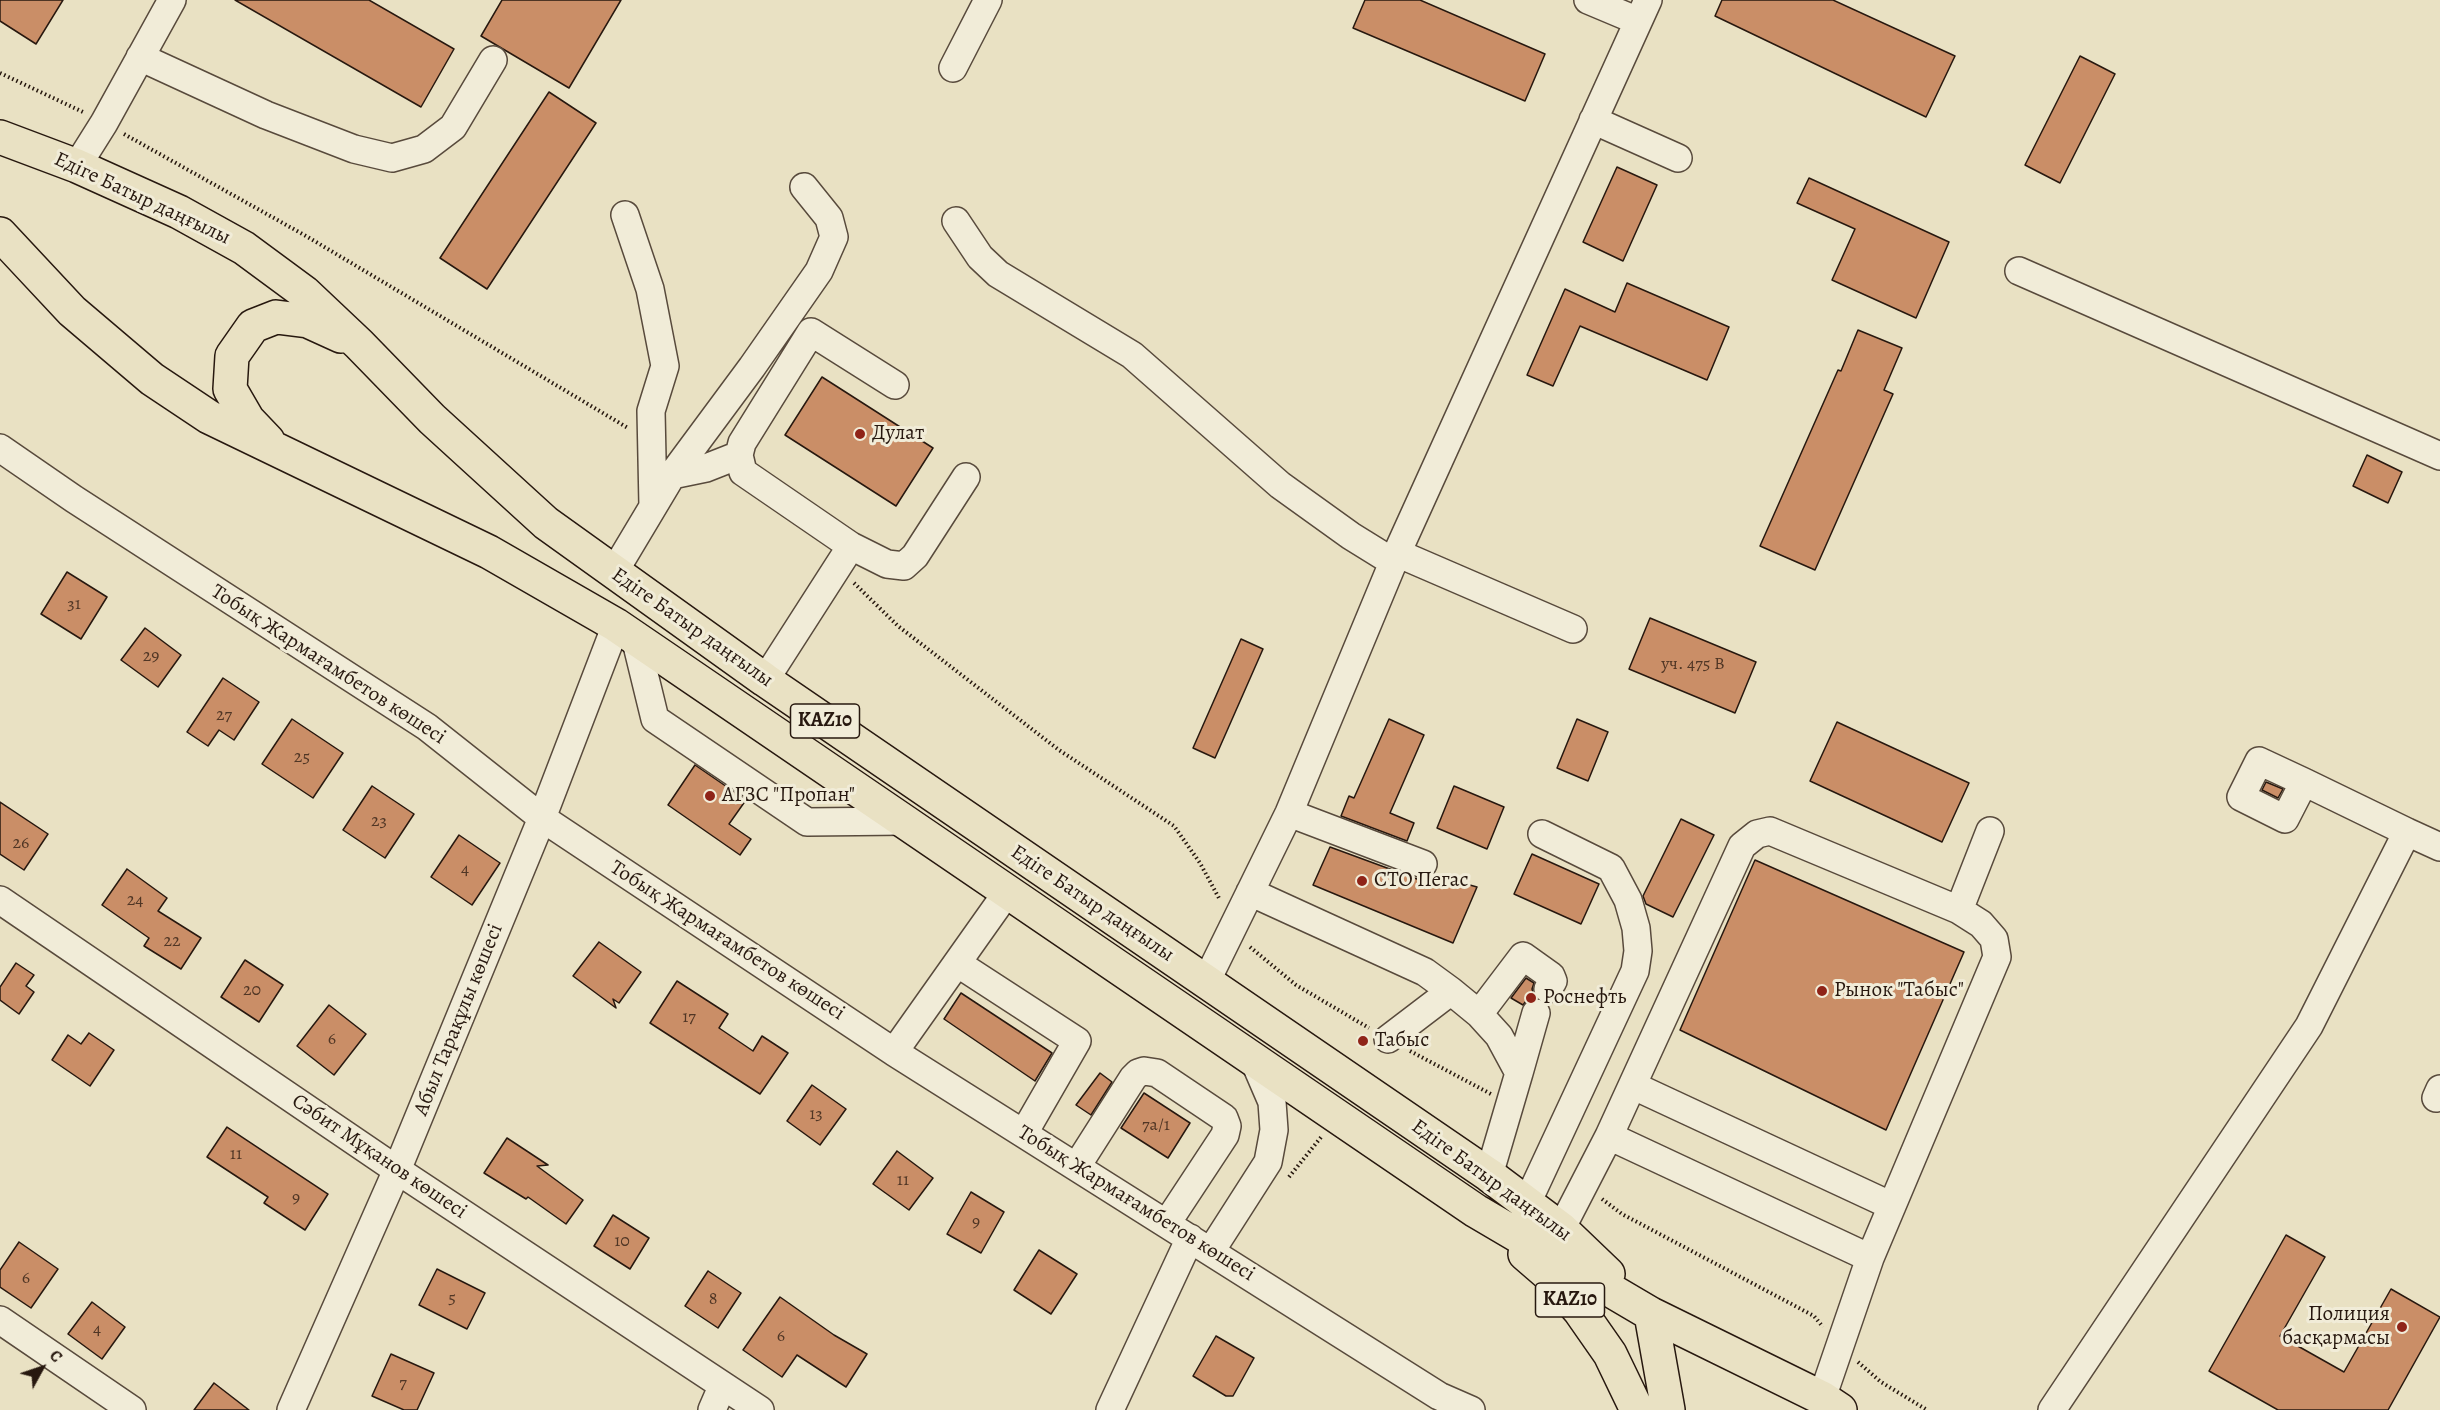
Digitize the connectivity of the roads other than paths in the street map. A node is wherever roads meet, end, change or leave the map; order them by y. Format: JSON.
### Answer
{"nodes":[{"id":1,"x":172,"y":0,"type":"edge"},
{"id":2,"x":988,"y":0,"type":"edge"},
{"id":3,"x":1588,"y":0,"type":"edge"},
{"id":4,"x":1643,"y":10,"type":"edge"},
{"id":5,"x":140,"y":57,"type":"junction"},
{"id":6,"x":493,"y":60,"type":"dead end"},
{"id":7,"x":953,"y":68,"type":"dead end"},
{"id":8,"x":1593,"y":120,"type":"junction"},
{"id":9,"x":0,"y":137,"type":"edge"},
{"id":10,"x":1678,"y":158,"type":"dead end"},
{"id":11,"x":77,"y":166,"type":"junction"},
{"id":12,"x":804,"y":187,"type":"dead end"},
{"id":13,"x":625,"y":215,"type":"dead end"},
{"id":14,"x":956,"y":221,"type":"dead end"},
{"id":15,"x":0,"y":234,"type":"edge"},
{"id":16,"x":2019,"y":271,"type":"dead end"},
{"id":17,"x":359,"y":344,"type":"junction"},
{"id":18,"x":895,"y":385,"type":"dead end"},
{"id":19,"x":0,"y":448,"type":"edge"},
{"id":20,"x":278,"y":452,"type":"junction"},
{"id":21,"x":740,"y":455,"type":"junction"},
{"id":22,"x":2440,"y":456,"type":"edge"},
{"id":23,"x":672,"y":475,"type":"junction"},
{"id":24,"x":966,"y":477,"type":"dead end"},
{"id":25,"x":653,"y":508,"type":"junction"},
{"id":26,"x":844,"y":557,"type":"junction"},
{"id":27,"x":1395,"y":557,"type":"junction"},
{"id":28,"x":614,"y":572,"type":"junction"},
{"id":29,"x":1573,"y":629,"type":"dead end"},
{"id":30,"x":625,"y":631,"type":"junction"},
{"id":31,"x":765,"y":680,"type":"junction"},
{"id":32,"x":2304,"y":782,"type":"dead end"},
{"id":33,"x":1289,"y":813,"type":"junction"},
{"id":34,"x":542,"y":818,"type":"junction"},
{"id":35,"x":906,"y":821,"type":"junction"},
{"id":36,"x":1990,"y":831,"type":"dead end"},
{"id":37,"x":2407,"y":832,"type":"junction"},
{"id":38,"x":1542,"y":834,"type":"dead end"},
{"id":39,"x":2440,"y":847,"type":"edge"},
{"id":40,"x":1422,"y":864,"type":"dead end"},
{"id":41,"x":1008,"y":891,"type":"junction"},
{"id":42,"x":1250,"y":892,"type":"junction"},
{"id":43,"x":0,"y":900,"type":"edge"},
{"id":44,"x":1959,"y":910,"type":"junction"},
{"id":45,"x":957,"y":963,"type":"junction"},
{"id":46,"x":1206,"y":982,"type":"junction"},
{"id":47,"x":1548,"y":989,"type":"dead end"},
{"id":48,"x":1451,"y":992,"type":"junction"},
{"id":49,"x":1479,"y":1014,"type":"junction"},
{"id":50,"x":1536,"y":1014,"type":"dead end"},
{"id":51,"x":1388,"y":1039,"type":"road end"},
{"id":52,"x":894,"y":1052,"type":"junction"},
{"id":53,"x":1253,"y":1058,"type":"junction"},
{"id":54,"x":1519,"y":1073,"type":"junction"},
{"id":55,"x":1634,"y":1086,"type":"junction"},
{"id":56,"x":1024,"y":1134,"type":"junction"},
{"id":57,"x":1609,"y":1136,"type":"junction"},
{"id":58,"x":1077,"y":1166,"type":"junction"},
{"id":59,"x":397,"y":1170,"type":"junction"},
{"id":60,"x":1489,"y":1175,"type":"junction"},
{"id":61,"x":1527,"y":1203,"type":"junction"},
{"id":62,"x":1892,"y":1206,"type":"junction"},
{"id":63,"x":1476,"y":1212,"type":"junction"},
{"id":64,"x":1167,"y":1223,"type":"junction"},
{"id":65,"x":1561,"y":1229,"type":"junction"},
{"id":66,"x":1201,"y":1244,"type":"junction"},
{"id":67,"x":1870,"y":1258,"type":"junction"},
{"id":68,"x":1651,"y":1314,"type":"junction"},
{"id":69,"x":0,"y":1320,"type":"edge"},
{"id":70,"x":717,"y":1398,"type":"edge"},
{"id":71,"x":1831,"y":1404,"type":"edge"},
{"id":72,"x":132,"y":1410,"type":"edge"},
{"id":73,"x":291,"y":1410,"type":"edge"},
{"id":74,"x":760,"y":1410,"type":"edge"},
{"id":75,"x":1110,"y":1410,"type":"edge"},
{"id":76,"x":1471,"y":1410,"type":"edge"},
{"id":77,"x":1637,"y":1410,"type":"edge"},
{"id":78,"x":1668,"y":1410,"type":"edge"},
{"id":79,"x":2052,"y":1410,"type":"edge"}],
"edges":[{"from":1,"to":5,"type":"street"},
{"from":2,"to":7,"type":"street"},
{"from":3,"to":4,"type":"street"},
{"from":4,"to":8,"type":"street"},
{"from":5,"to":6,"type":"street"},
{"from":5,"to":11,"type":"street"},
{"from":8,"to":10,"type":"street"},
{"from":8,"to":27,"type":"street"},
{"from":9,"to":11,"type":"main road","name":"Едіге Батыр даңғылы","number":"KAZ10"},
{"from":11,"to":17,"type":"main road","name":"Едіге Батыр даңғылы","number":"KAZ10"},
{"from":12,"to":23,"type":"street"},
{"from":13,"to":25,"type":"street"},
{"from":14,"to":27,"type":"street"},
{"from":15,"to":20,"type":"main road","name":"Едіге Батыр даңғылы","number":"KAZ10"},
{"from":16,"to":22,"type":"street"},
{"from":17,"to":20,"type":"main road"},
{"from":17,"to":28,"type":"main road","name":"Едіге Батыр даңғылы","number":"KAZ10"},
{"from":18,"to":21,"type":"street"},
{"from":19,"to":34,"type":"street","name":"Тобық Жармағамбетов көшесі"},
{"from":20,"to":30,"type":"main road","name":"Едіге Батыр даңғылы","number":"KAZ10"},
{"from":21,"to":23,"type":"street"},
{"from":21,"to":26,"type":"street"},
{"from":23,"to":25,"type":"street"},
{"from":24,"to":26,"type":"street"},
{"from":25,"to":28,"type":"street"},
{"from":26,"to":31,"type":"street"},
{"from":27,"to":29,"type":"street"},
{"from":27,"to":33,"type":"street"},
{"from":28,"to":31,"type":"main road","name":"Едіге Батыр даңғылы","number":"KAZ10"},
{"from":30,"to":34,"type":"street","name":"Абыл Тарақұлы көшесі"},
{"from":30,"to":35,"type":"main road","name":"Едіге Батыр даңғылы","number":"KAZ10"},
{"from":30,"to":35,"type":"street"},
{"from":31,"to":46,"type":"main road","name":"Едіге Батыр даңғылы","number":"KAZ10"},
{"from":32,"to":37,"type":"street"},
{"from":33,"to":40,"type":"street"},
{"from":33,"to":42,"type":"street"},
{"from":34,"to":52,"type":"street","name":"Тобық Жармағамбетов көшесі"},
{"from":34,"to":59,"type":"street","name":"Абыл Тарақұлы көшесі"},
{"from":35,"to":41,"type":"main road","name":"Едіге Батыр даңғылы","number":"KAZ10"},
{"from":36,"to":44,"type":"street"},
{"from":37,"to":39,"type":"street"},
{"from":37,"to":79,"type":"street"},
{"from":38,"to":61,"type":"street"},
{"from":41,"to":45,"type":"street"},
{"from":41,"to":53,"type":"main road","name":"Едіге Батыр даңғылы","number":"KAZ10"},
{"from":42,"to":46,"type":"street"},
{"from":42,"to":48,"type":"street"},
{"from":43,"to":59,"type":"street","name":"Сәбит Мұқанов көшесі"},
{"from":44,"to":55,"type":"street"},
{"from":44,"to":62,"type":"street"},
{"from":45,"to":52,"type":"street"},
{"from":45,"to":56,"type":"street"},
{"from":46,"to":60,"type":"main road","name":"Едіге Батыр даңғылы","number":"KAZ10"},
{"from":47,"to":49,"type":"street"},
{"from":48,"to":49,"type":"street"},
{"from":48,"to":51,"type":"street"},
{"from":49,"to":54,"type":"street"},
{"from":50,"to":54,"type":"street"},
{"from":52,"to":56,"type":"street","name":"Тобық Жармағамбетов көшесі"},
{"from":53,"to":63,"type":"main road","name":"Едіге Батыр даңғылы","number":"KAZ10"},
{"from":53,"to":66,"type":"street"},
{"from":54,"to":60,"type":"street"},
{"from":55,"to":57,"type":"street"},
{"from":55,"to":62,"type":"street"},
{"from":56,"to":58,"type":"street","name":"Тобық Жармағамбетов көшесі"},
{"from":57,"to":65,"type":"street"},
{"from":57,"to":67,"type":"street"},
{"from":58,"to":64,"type":"street","name":"Тобық Жармағамбетов көшесі"},
{"from":58,"to":64,"type":"street"},
{"from":59,"to":70,"type":"street","name":"Сәбит Мұқанов көшесі"},
{"from":59,"to":73,"type":"street","name":"Абыл Тарақұлы көшесі"},
{"from":60,"to":61,"type":"main road","name":"Едіге Батыр даңғылы","number":"KAZ10"},
{"from":61,"to":65,"type":"main road","name":"Едіге Батыр даңғылы","number":"KAZ10"},
{"from":62,"to":67,"type":"street"},
{"from":63,"to":68,"type":"main road","name":"Едіге Батыр даңғылы"},
{"from":63,"to":77,"type":"main road","number":"KAZ10"},
{"from":64,"to":66,"type":"street","name":"Тобық Жармағамбетов көшесі"},
{"from":65,"to":68,"type":"main road","name":"Едіге Батыр даңғылы","number":"KAZ10"},
{"from":66,"to":75,"type":"street"},
{"from":66,"to":76,"type":"street","name":"Тобық Жармағамбетов көшесі"},
{"from":67,"to":71,"type":"street"},
{"from":68,"to":71,"type":"main road","name":"Едіге Батыр даңғылы"},
{"from":68,"to":78,"type":"main road"},
{"from":69,"to":72,"type":"street"},
{"from":70,"to":74,"type":"street","name":"Сәбит Мұқанов көшесі"}]}
